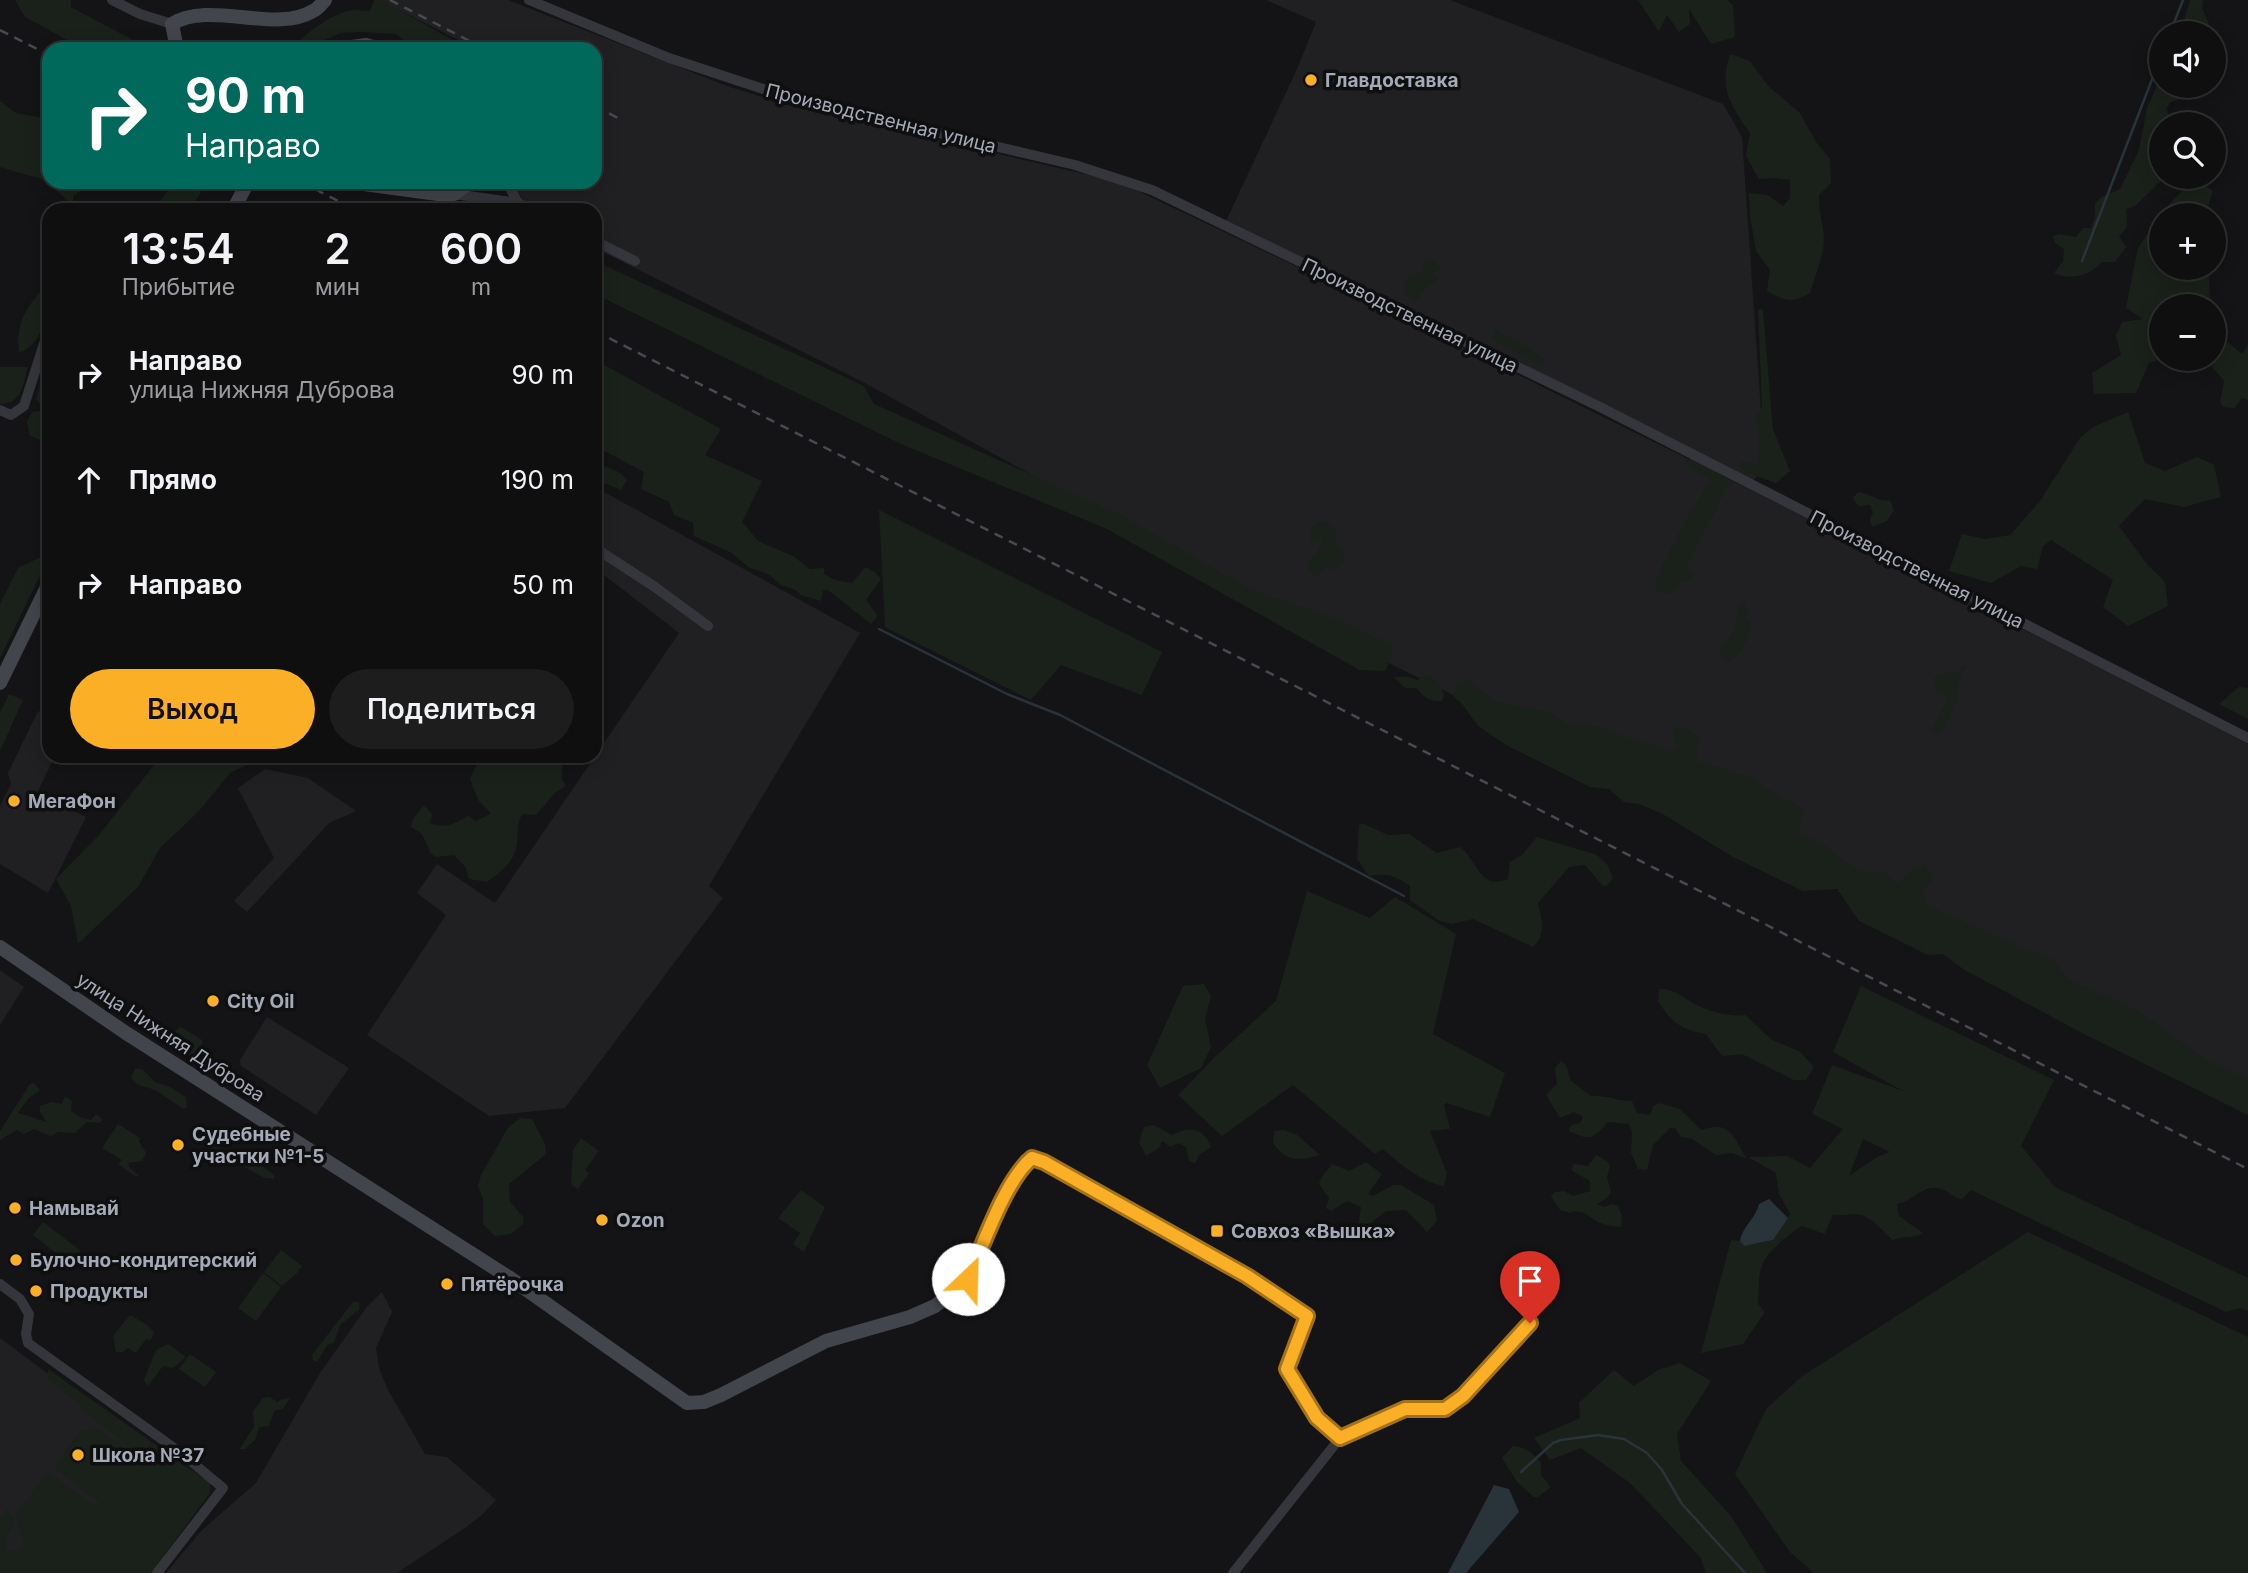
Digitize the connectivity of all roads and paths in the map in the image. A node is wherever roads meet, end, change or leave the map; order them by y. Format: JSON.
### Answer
{"nodes":[{"id":1,"x":112,"y":0,"type":"edge"},
{"id":2,"x":325,"y":0,"type":"edge"},
{"id":3,"x":529,"y":0,"type":"edge"},
{"id":4,"x":172,"y":24,"type":"junction"},
{"id":5,"x":176,"y":42,"type":"edge"},
{"id":6,"x":401,"y":189,"type":"edge"},
{"id":7,"x":432,"y":189,"type":"edge"},
{"id":8,"x":461,"y":189,"type":"edge"},
{"id":9,"x":511,"y":189,"type":"edge"},
{"id":10,"x":438,"y":194,"type":"junction"},
{"id":11,"x":454,"y":194,"type":"junction"},
{"id":12,"x":518,"y":203,"type":"joint"},
{"id":13,"x":602,"y":244,"type":"edge"},
{"id":14,"x":635,"y":261,"type":"dead end"},
{"id":15,"x":42,"y":350,"type":"edge"},
{"id":16,"x":0,"y":410,"type":"edge"},
{"id":17,"x":602,"y":553,"type":"edge"},
{"id":18,"x":42,"y":597,"type":"edge"},
{"id":19,"x":708,"y":626,"type":"dead end"},
{"id":20,"x":0,"y":683,"type":"edge"},
{"id":21,"x":2248,"y":738,"type":"edge"},
{"id":22,"x":0,"y":947,"type":"edge"},
{"id":23,"x":1247,"y":1276,"type":"joint"},
{"id":24,"x":0,"y":1284,"type":"edge"},
{"id":25,"x":1530,"y":1323,"type":"dead end"},
{"id":26,"x":1340,"y":1438,"type":"junction"},
{"id":27,"x":158,"y":1573,"type":"edge"},
{"id":28,"x":1233,"y":1573,"type":"edge"}],
"edges":[{"from":1,"to":4,"type":"street"},
{"from":2,"to":4,"type":"street"},
{"from":3,"to":21,"type":"street","name":"Производственная улица"},
{"from":4,"to":5,"type":"street"},
{"from":6,"to":10,"type":"street"},
{"from":7,"to":10,"type":"street"},
{"from":8,"to":11,"type":"street"},
{"from":9,"to":12,"type":"street"},
{"from":10,"to":11,"type":"street"},
{"from":11,"to":12,"type":"street"},
{"from":13,"to":14,"type":"street"},
{"from":15,"to":16,"type":"street"},
{"from":17,"to":19,"type":"street"},
{"from":18,"to":20,"type":"street"},
{"from":22,"to":23,"type":"street","name":"улица Нижняя Дуброва"},
{"from":23,"to":26,"type":"street"},
{"from":24,"to":27,"type":"street"},
{"from":25,"to":26,"type":"street"},
{"from":26,"to":28,"type":"street"}]}
